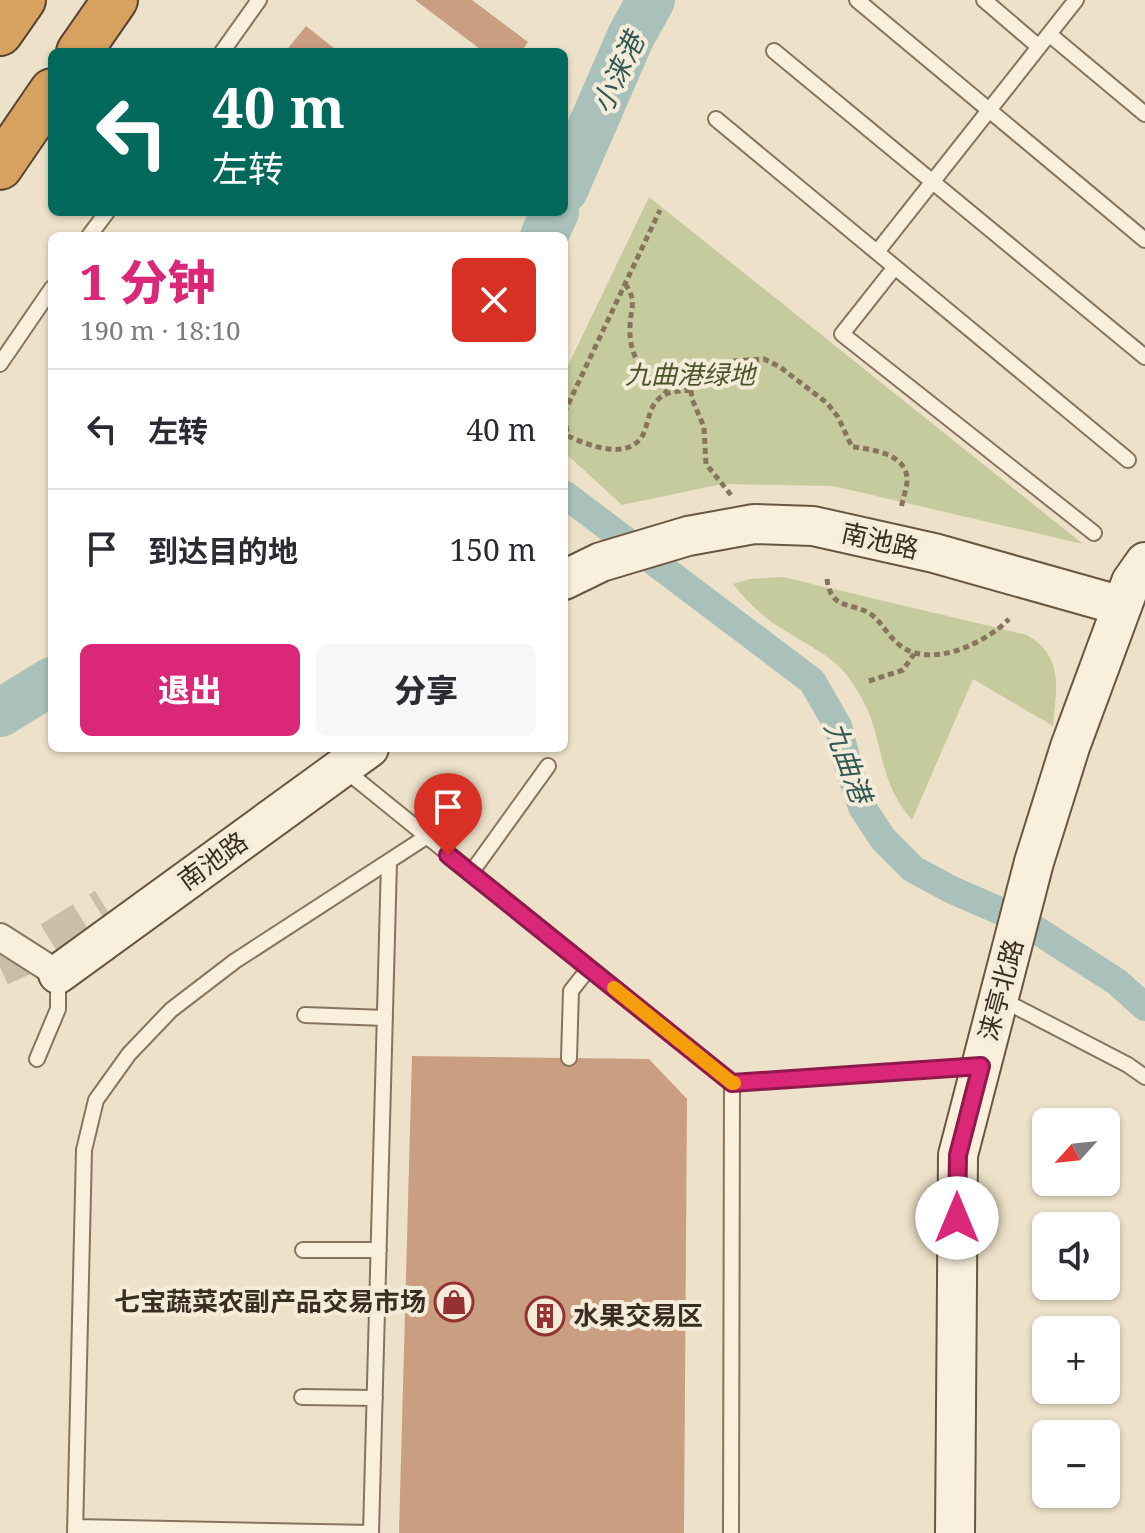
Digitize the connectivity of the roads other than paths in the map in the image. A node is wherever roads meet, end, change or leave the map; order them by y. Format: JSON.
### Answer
{"nodes":[{"id":1,"x":23,"y":0,"type":"edge"},
{"id":2,"x":115,"y":0,"type":"edge"},
{"id":3,"x":259,"y":0,"type":"edge"},
{"id":4,"x":857,"y":0,"type":"edge"},
{"id":5,"x":984,"y":0,"type":"edge"},
{"id":6,"x":1076,"y":0,"type":"edge"},
{"id":7,"x":0,"y":33,"type":"edge"},
{"id":8,"x":1049,"y":34,"type":"junction"},
{"id":9,"x":1039,"y":47,"type":"junction"},
{"id":10,"x":82,"y":48,"type":"edge"},
{"id":11,"x":225,"y":48,"type":"edge"},
{"id":12,"x":774,"y":51,"type":"dead end"},
{"id":13,"x":48,"y":97,"type":"edge"},
{"id":14,"x":989,"y":110,"type":"junction"},
{"id":15,"x":1145,"y":114,"type":"edge"},
{"id":16,"x":716,"y":119,"type":"dead end"},
{"id":17,"x":0,"y":167,"type":"edge"},
{"id":18,"x":932,"y":182,"type":"junction"},
{"id":19,"x":1145,"y":240,"type":"edge"},
{"id":20,"x":877,"y":252,"type":"junction"},
{"id":21,"x":895,"y":267,"type":"junction"},
{"id":22,"x":48,"y":294,"type":"edge"},
{"id":23,"x":1145,"y":357,"type":"edge"},
{"id":24,"x":0,"y":364,"type":"edge"},
{"id":25,"x":1128,"y":460,"type":"dead end"},
{"id":26,"x":1094,"y":533,"type":"dead end"},
{"id":27,"x":617,"y":557,"type":"junction"},
{"id":28,"x":568,"y":578,"type":"edge"},
{"id":29,"x":1136,"y":584,"type":"edge"},
{"id":30,"x":568,"y":603,"type":"edge"},
{"id":31,"x":346,"y":755,"type":"edge"},
{"id":32,"x":548,"y":766,"type":"dead end"},
{"id":33,"x":426,"y":837,"type":"junction"},
{"id":34,"x":389,"y":862,"type":"junction"},
{"id":35,"x":471,"y":873,"type":"junction"},
{"id":36,"x":105,"y":907,"type":"tunnel mouth"},
{"id":37,"x":0,"y":937,"type":"edge"},
{"id":38,"x":589,"y":968,"type":"junction"},
{"id":39,"x":58,"y":974,"type":"junction"},
{"id":40,"x":1003,"y":982,"type":"junction"},
{"id":41,"x":305,"y":1015,"type":"dead end"},
{"id":42,"x":385,"y":1018,"type":"junction"},
{"id":43,"x":569,"y":1058,"type":"dead end"},
{"id":44,"x":37,"y":1059,"type":"dead end"},
{"id":45,"x":981,"y":1066,"type":"junction"},
{"id":46,"x":1145,"y":1077,"type":"edge"},
{"id":47,"x":732,"y":1083,"type":"junction"},
{"id":48,"x":303,"y":1250,"type":"dead end"},
{"id":49,"x":379,"y":1250,"type":"junction"},
{"id":50,"x":302,"y":1397,"type":"dead end"},
{"id":51,"x":375,"y":1398,"type":"junction"},
{"id":52,"x":75,"y":1530,"type":"edge"},
{"id":53,"x":731,"y":1533,"type":"edge"},
{"id":54,"x":955,"y":1533,"type":"edge"}],
"edges":[{"from":1,"to":7,"type":"highway"},
{"from":2,"to":10,"type":"highway"},
{"from":3,"to":11,"type":"lane"},
{"from":4,"to":14,"type":"lane"},
{"from":5,"to":9,"type":"lane"},
{"from":6,"to":8,"type":"lane"},
{"from":8,"to":9,"type":"lane"},
{"from":8,"to":15,"type":"lane"},
{"from":9,"to":14,"type":"lane"},
{"from":12,"to":18,"type":"lane"},
{"from":13,"to":17,"type":"highway"},
{"from":14,"to":18,"type":"lane"},
{"from":14,"to":19,"type":"lane"},
{"from":16,"to":20,"type":"lane"},
{"from":18,"to":20,"type":"lane"},
{"from":18,"to":23,"type":"lane"},
{"from":20,"to":21,"type":"lane"},
{"from":21,"to":25,"type":"lane"},
{"from":21,"to":26,"type":"lane"},
{"from":22,"to":24,"type":"lane"},
{"from":27,"to":28,"type":"street","name":"南池路"},
{"from":27,"to":29,"type":"street","name":"南池路"},
{"from":27,"to":30,"type":"street"},
{"from":29,"to":40,"type":"street","name":"涞亭北路"},
{"from":31,"to":33,"type":"lane"},
{"from":31,"to":36,"type":"street","name":"南池路"},
{"from":31,"to":39,"type":"street","name":"南池路"},
{"from":32,"to":35,"type":"lane"},
{"from":33,"to":34,"type":"lane"},
{"from":33,"to":35,"type":"lane"},
{"from":34,"to":42,"type":"lane"},
{"from":34,"to":52,"type":"lane"},
{"from":35,"to":38,"type":"lane"},
{"from":37,"to":39,"type":"street"},
{"from":38,"to":43,"type":"lane"},
{"from":38,"to":47,"type":"lane"},
{"from":39,"to":44,"type":"lane"},
{"from":40,"to":45,"type":"street","name":"涞亭北路"},
{"from":40,"to":46,"type":"lane"},
{"from":41,"to":42,"type":"lane"},
{"from":42,"to":49,"type":"lane"},
{"from":45,"to":47,"type":"lane"},
{"from":45,"to":54,"type":"street","name":"涞亭北路"},
{"from":47,"to":53,"type":"lane"},
{"from":48,"to":49,"type":"lane"},
{"from":49,"to":51,"type":"lane"},
{"from":50,"to":51,"type":"lane"},
{"from":51,"to":52,"type":"lane"}]}
